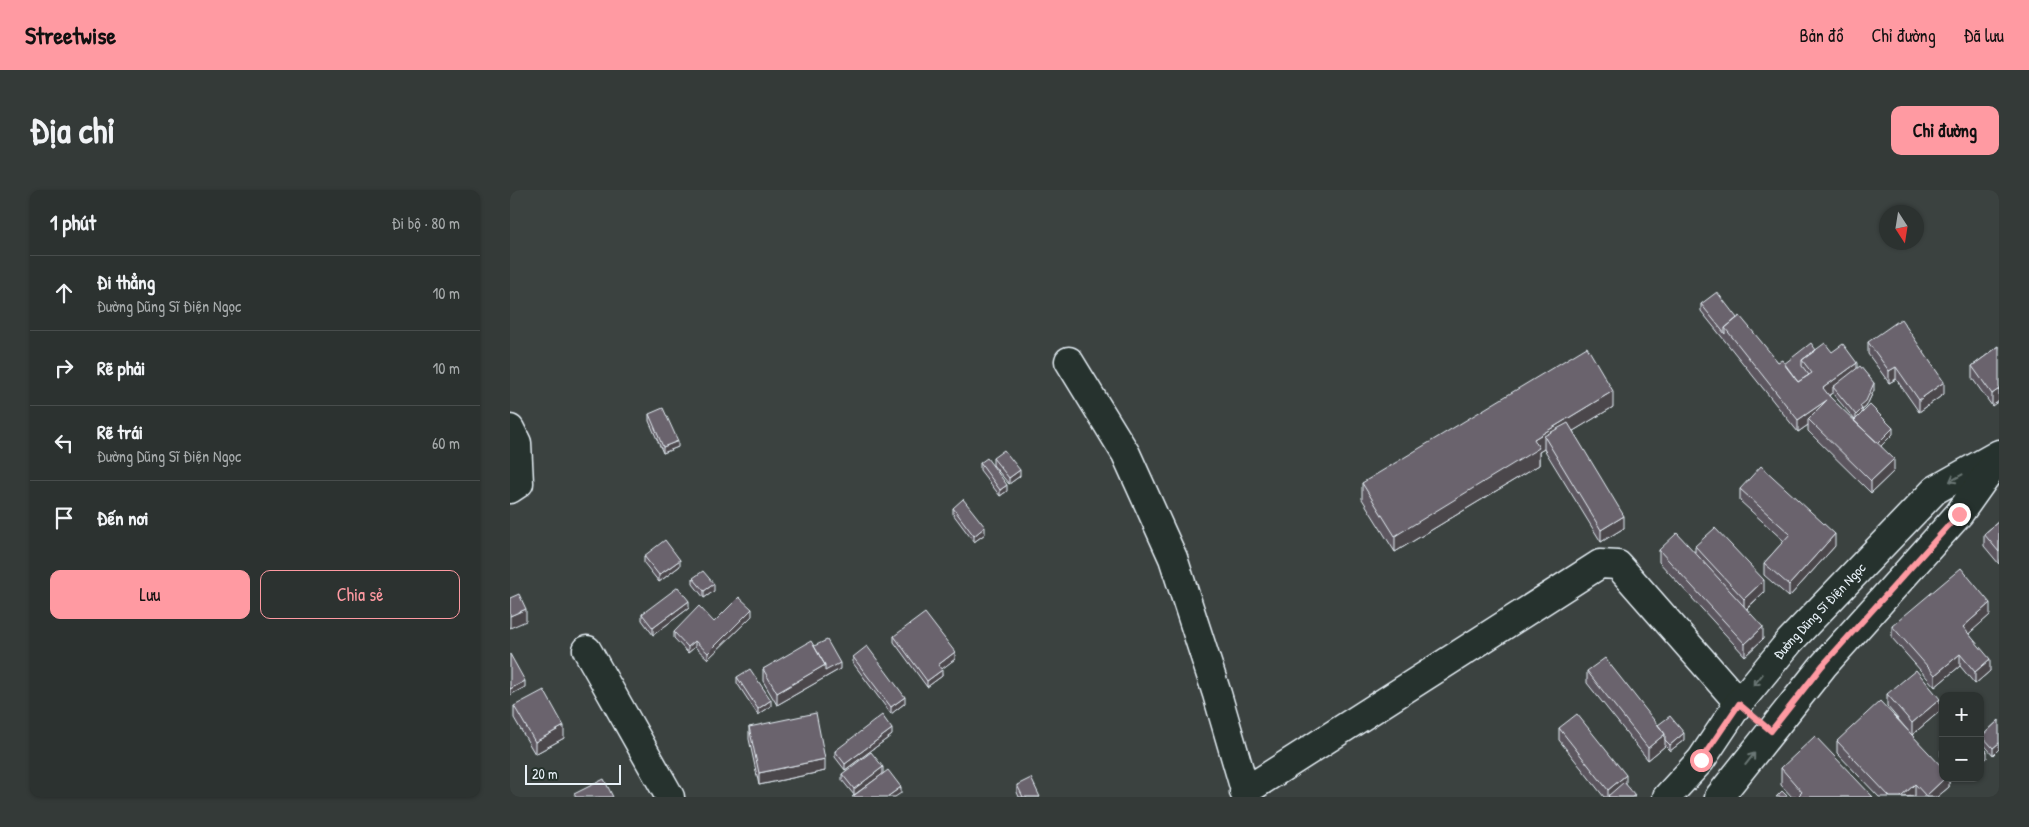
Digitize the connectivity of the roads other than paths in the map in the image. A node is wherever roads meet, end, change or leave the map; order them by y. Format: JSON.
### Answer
{"nodes":[{"id":1,"x":1069,"y":361,"type":"dead end"},
{"id":2,"x":510,"y":429,"type":"edge"},
{"id":3,"x":1999,"y":456,"type":"edge"},
{"id":4,"x":510,"y":490,"type":"edge"},
{"id":5,"x":587,"y":650,"type":"dead end"},
{"id":6,"x":1739,"y":704,"type":"junction"},
{"id":7,"x":1771,"y":731,"type":"junction"},
{"id":8,"x":1246,"y":795,"type":"edge"},
{"id":9,"x":670,"y":797,"type":"edge"},
{"id":10,"x":1667,"y":797,"type":"edge"},
{"id":11,"x":1720,"y":797,"type":"edge"}],
"edges":[{"from":1,"to":8,"type":"street"},
{"from":2,"to":4,"type":"street"},
{"from":3,"to":6,"type":"street","name":"Đường Dũng Sĩ Điện Ngọc","one_way":true},
{"from":3,"to":7,"type":"street","name":"Đường Dũng Sĩ Điện Ngọc"},
{"from":5,"to":9,"type":"street"},
{"from":6,"to":7,"type":"street"},
{"from":6,"to":8,"type":"street"},
{"from":6,"to":10,"type":"street","name":"Đường Dũng Sĩ Điện Ngọc"},
{"from":11,"to":7,"type":"street","name":"Đường Dũng Sĩ Điện Ngọc","one_way":true}]}
